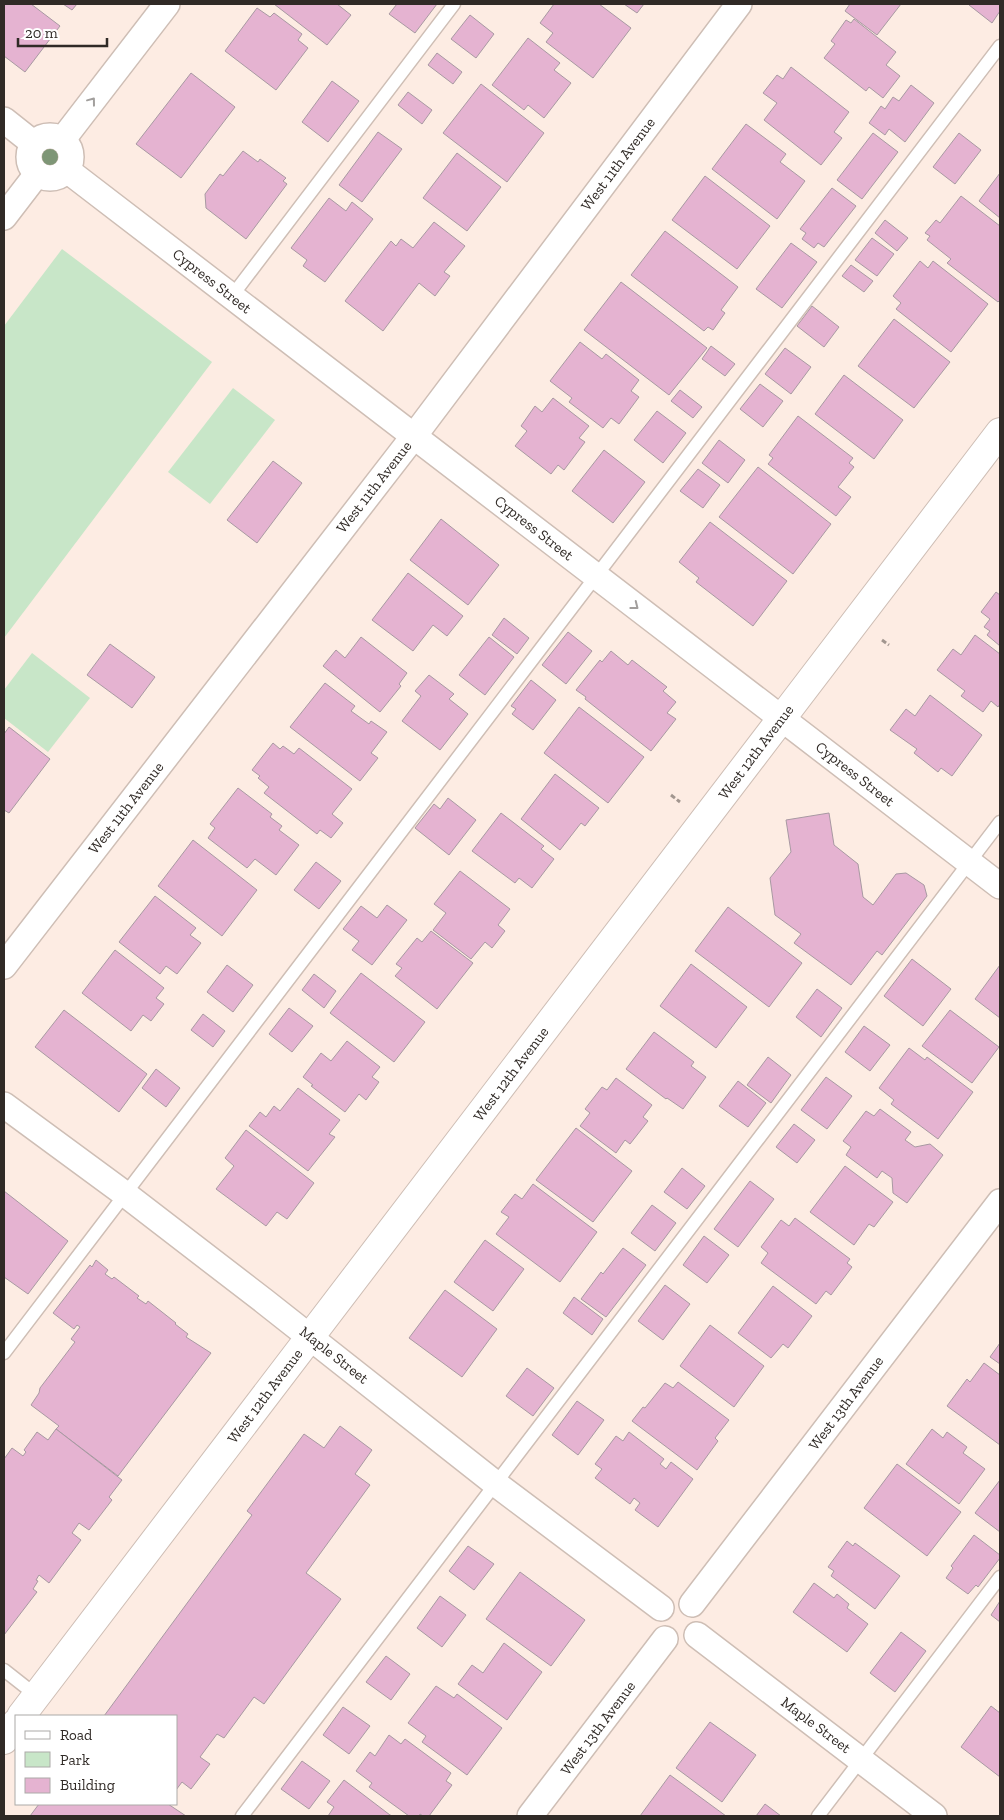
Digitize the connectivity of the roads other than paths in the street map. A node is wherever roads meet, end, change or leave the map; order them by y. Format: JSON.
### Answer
{"nodes":[{"id":1,"x":167,"y":4,"type":"edge"},
{"id":2,"x":454,"y":4,"type":"edge"},
{"id":3,"x":739,"y":4,"type":"edge"},
{"id":4,"x":1000,"y":46,"type":"edge"},
{"id":5,"x":4,"y":120,"type":"edge"},
{"id":6,"x":63,"y":140,"type":"junction"},
{"id":7,"x":33,"y":143,"type":"junction"},
{"id":8,"x":67,"y":170,"type":"junction"},
{"id":9,"x":36,"y":174,"type":"junction"},
{"id":10,"x":4,"y":217,"type":"edge"},
{"id":11,"x":232,"y":296,"type":"junction"},
{"id":12,"x":1000,"y":432,"type":"edge"},
{"id":13,"x":414,"y":436,"type":"junction"},
{"id":14,"x":596,"y":576,"type":"junction"},
{"id":15,"x":782,"y":718,"type":"junction"},
{"id":16,"x":1000,"y":822,"type":"edge"},
{"id":17,"x":969,"y":862,"type":"junction"},
{"id":18,"x":1000,"y":886,"type":"edge"},
{"id":19,"x":4,"y":966,"type":"edge"},
{"id":20,"x":4,"y":1105,"type":"edge"},
{"id":21,"x":124,"y":1194,"type":"junction"},
{"id":22,"x":1000,"y":1202,"type":"edge"},
{"id":23,"x":310,"y":1337,"type":"junction"},
{"id":24,"x":4,"y":1353,"type":"edge"},
{"id":25,"x":496,"y":1484,"type":"junction"},
{"id":26,"x":1000,"y":1577,"type":"edge"},
{"id":27,"x":692,"y":1604,"type":"junction"},
{"id":28,"x":661,"y":1608,"type":"junction"},
{"id":29,"x":697,"y":1635,"type":"junction"},
{"id":30,"x":665,"y":1639,"type":"junction"},
{"id":31,"x":4,"y":1670,"type":"edge"},
{"id":32,"x":29,"y":1706,"type":"edge"},
{"id":33,"x":15,"y":1724,"type":"edge"},
{"id":34,"x":4,"y":1740,"type":"edge"},
{"id":35,"x":862,"y":1760,"type":"junction"},
{"id":36,"x":242,"y":1816,"type":"edge"},
{"id":37,"x":530,"y":1816,"type":"edge"},
{"id":38,"x":818,"y":1816,"type":"edge"},
{"id":39,"x":934,"y":1816,"type":"edge"}],
"edges":[{"from":6,"to":1,"type":"street","one_way":true},
{"from":2,"to":11,"type":"lane"},
{"from":3,"to":13,"type":"street","name":"West 11th Avenue"},
{"from":4,"to":14,"type":"lane"},
{"from":5,"to":7,"type":"street"},
{"from":6,"to":7,"type":"street"},
{"from":6,"to":8,"type":"street"},
{"from":7,"to":9,"type":"street"},
{"from":8,"to":9,"type":"street"},
{"from":8,"to":11,"type":"street","name":"Cypress Street"},
{"from":9,"to":10,"type":"street"},
{"from":11,"to":13,"type":"street","name":"Cypress Street"},
{"from":12,"to":15,"type":"street","name":"West 12th Avenue"},
{"from":13,"to":14,"type":"street","name":"Cypress Street"},
{"from":13,"to":19,"type":"street","name":"West 11th Avenue"},
{"from":14,"to":15,"type":"street","name":"Cypress Street","one_way":true},
{"from":14,"to":21,"type":"lane"},
{"from":15,"to":17,"type":"street","name":"Cypress Street"},
{"from":15,"to":23,"type":"street","name":"West 12th Avenue"},
{"from":16,"to":17,"type":"lane"},
{"from":17,"to":18,"type":"street","name":"Cypress Street"},
{"from":17,"to":25,"type":"lane"},
{"from":20,"to":21,"type":"street","name":"Maple Street"},
{"from":21,"to":23,"type":"street","name":"Maple Street"},
{"from":21,"to":24,"type":"lane"},
{"from":22,"to":27,"type":"street","name":"West 13th Avenue"},
{"from":23,"to":25,"type":"street","name":"Maple Street"},
{"from":23,"to":32,"type":"street","name":"West 12th Avenue"},
{"from":25,"to":28,"type":"street","name":"Maple Street"},
{"from":25,"to":36,"type":"lane"},
{"from":26,"to":35,"type":"lane"},
{"from":27,"to":28,"type":"street"},
{"from":27,"to":29,"type":"street"},
{"from":28,"to":30,"type":"street"},
{"from":29,"to":30,"type":"street"},
{"from":29,"to":35,"type":"street","name":"Maple Street"},
{"from":30,"to":37,"type":"street","name":"West 13th Avenue"},
{"from":31,"to":32,"type":"lane"},
{"from":33,"to":34,"type":"street"},
{"from":35,"to":38,"type":"lane"},
{"from":35,"to":39,"type":"street","name":"Maple Street"}]}
